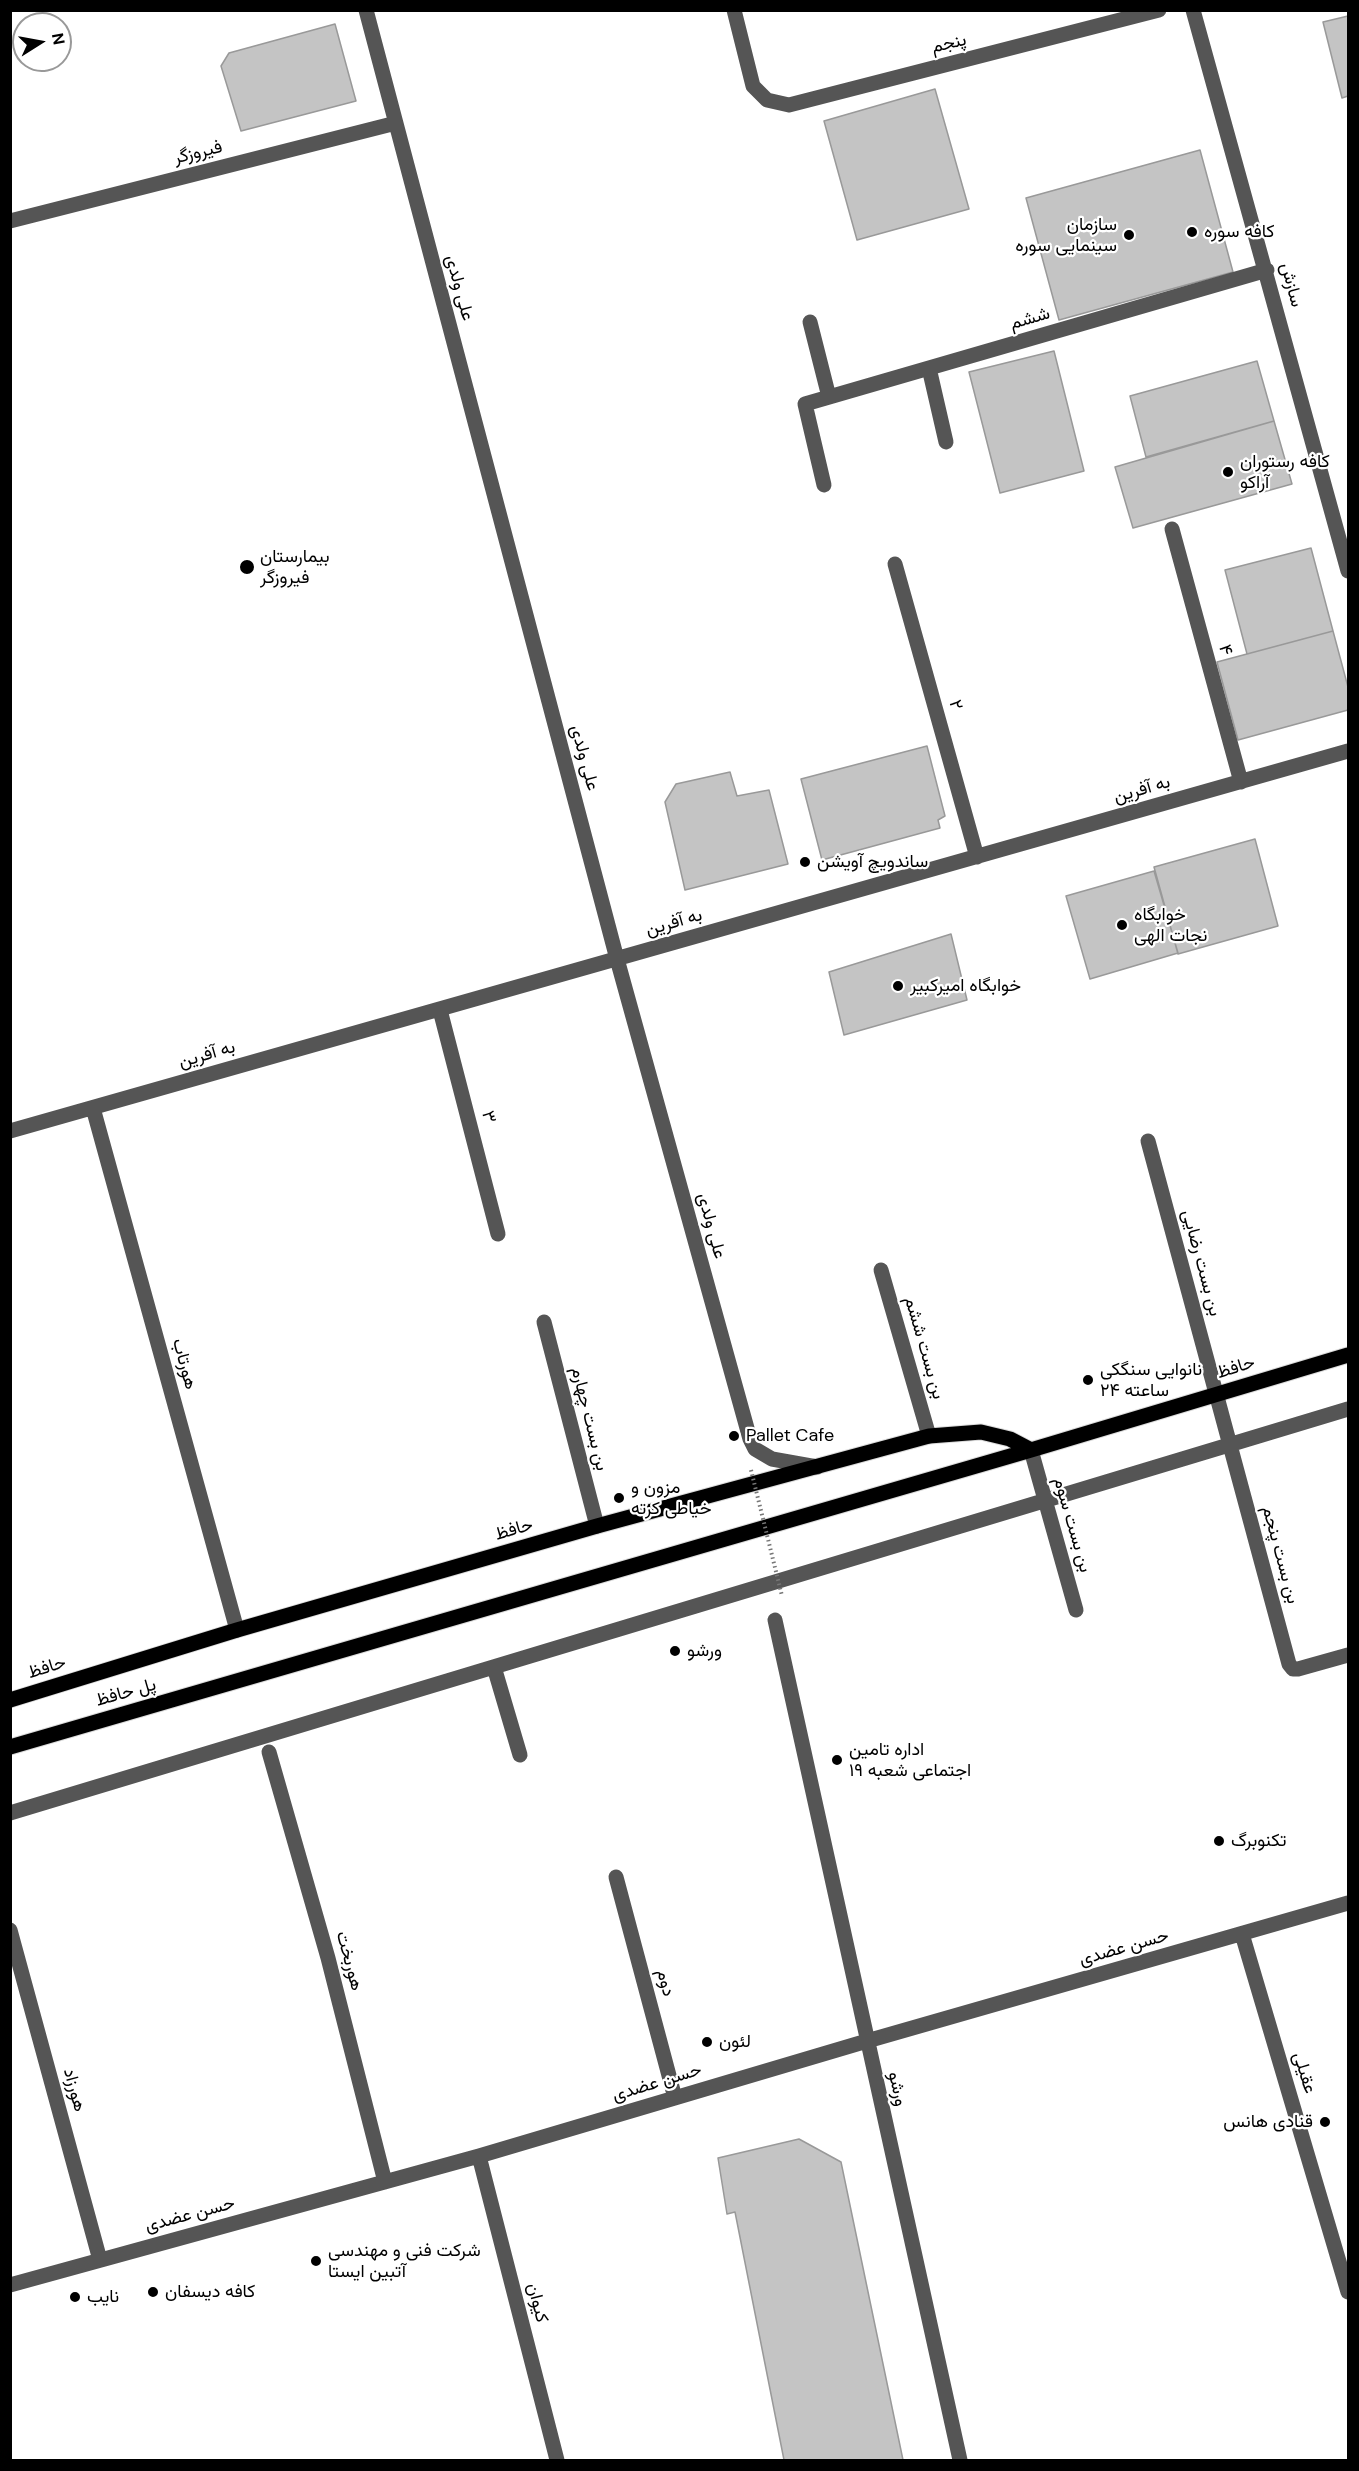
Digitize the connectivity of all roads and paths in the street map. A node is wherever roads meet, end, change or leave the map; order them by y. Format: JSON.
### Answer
{"nodes":[{"id":1,"x":366,"y":10,"type":"edge"},
{"id":2,"x":734,"y":10,"type":"edge"},
{"id":3,"x":1160,"y":10,"type":"edge"},
{"id":4,"x":1193,"y":10,"type":"edge"},
{"id":5,"x":396,"y":123,"type":"junction"},
{"id":6,"x":10,"y":221,"type":"edge"},
{"id":7,"x":1267,"y":270,"type":"junction"},
{"id":8,"x":810,"y":322,"type":"dead end"},
{"id":9,"x":929,"y":368,"type":"junction"},
{"id":10,"x":830,"y":397,"type":"junction"},
{"id":11,"x":946,"y":442,"type":"dead end"},
{"id":12,"x":825,"y":485,"type":"dead end"},
{"id":13,"x":1172,"y":529,"type":"dead end"},
{"id":14,"x":895,"y":564,"type":"dead end"},
{"id":15,"x":1348,"y":571,"type":"edge"},
{"id":16,"x":1348,"y":751,"type":"edge"},
{"id":17,"x":1241,"y":782,"type":"junction"},
{"id":18,"x":977,"y":857,"type":"junction"},
{"id":19,"x":617,"y":959,"type":"junction"},
{"id":20,"x":440,"y":1010,"type":"junction"},
{"id":21,"x":93,"y":1108,"type":"junction"},
{"id":22,"x":10,"y":1131,"type":"edge"},
{"id":23,"x":1148,"y":1141,"type":"dead end"},
{"id":24,"x":498,"y":1234,"type":"dead end"},
{"id":25,"x":881,"y":1270,"type":"dead end"},
{"id":26,"x":544,"y":1322,"type":"dead end"},
{"id":27,"x":1348,"y":1355,"type":"edge"},
{"id":28,"x":1215,"y":1395,"type":"junction"},
{"id":29,"x":1348,"y":1409,"type":"edge"},
{"id":30,"x":929,"y":1436,"type":"junction"},
{"id":31,"x":1230,"y":1445,"type":"junction"},
{"id":32,"x":1031,"y":1450,"type":"junction"},
{"id":33,"x":818,"y":1467,"type":"junction"},
{"id":34,"x":751,"y":1470,"type":"dead end"},
{"id":35,"x":1045,"y":1500,"type":"junction"},
{"id":36,"x":597,"y":1526,"type":"junction"},
{"id":37,"x":782,"y":1596,"type":"dead end"},
{"id":38,"x":1076,"y":1610,"type":"dead end"},
{"id":39,"x":775,"y":1620,"type":"dead end"},
{"id":40,"x":237,"y":1630,"type":"junction"},
{"id":41,"x":1348,"y":1655,"type":"edge"},
{"id":42,"x":494,"y":1667,"type":"junction"},
{"id":43,"x":253,"y":1676,"type":"joint"},
{"id":44,"x":10,"y":1700,"type":"edge"},
{"id":45,"x":10,"y":1747,"type":"edge"},
{"id":46,"x":269,"y":1752,"type":"dead end"},
{"id":47,"x":520,"y":1755,"type":"dead end"},
{"id":48,"x":10,"y":1813,"type":"edge"},
{"id":49,"x":616,"y":1877,"type":"dead end"},
{"id":50,"x":1348,"y":1904,"type":"edge"},
{"id":51,"x":10,"y":1930,"type":"edge"},
{"id":52,"x":1242,"y":1934,"type":"junction"},
{"id":53,"x":867,"y":2041,"type":"junction"},
{"id":54,"x":675,"y":2098,"type":"junction"},
{"id":55,"x":479,"y":2156,"type":"junction"},
{"id":56,"x":385,"y":2182,"type":"junction"},
{"id":57,"x":100,"y":2260,"type":"junction"},
{"id":58,"x":10,"y":2285,"type":"edge"},
{"id":59,"x":1348,"y":2292,"type":"edge"},
{"id":60,"x":557,"y":2460,"type":"edge"},
{"id":61,"x":960,"y":2460,"type":"edge"}],
"edges":[{"from":1,"to":5,"type":"street","name":"علی ولدی"},
{"from":2,"to":3,"type":"street","name":"پنجم"},
{"from":4,"to":7,"type":"street","name":"سازش"},
{"from":5,"to":6,"type":"street","name":"فیروزگر"},
{"from":5,"to":19,"type":"street","name":"علی ولدی"},
{"from":7,"to":9,"type":"street","name":"ششم"},
{"from":7,"to":15,"type":"street","name":"سازش"},
{"from":8,"to":10,"type":"street"},
{"from":9,"to":10,"type":"street","name":"ششم"},
{"from":9,"to":11,"type":"street"},
{"from":10,"to":12,"type":"street","name":"ششم"},
{"from":13,"to":17,"type":"street","name":"۴"},
{"from":14,"to":18,"type":"street","name":"۲"},
{"from":16,"to":17,"type":"street","name":"به آفرین"},
{"from":17,"to":18,"type":"street","name":"به آفرین"},
{"from":18,"to":19,"type":"street","name":"به آفرین"},
{"from":19,"to":20,"type":"street","name":"به آفرین"},
{"from":19,"to":33,"type":"street","name":"علی ولدی"},
{"from":20,"to":21,"type":"street","name":"به آفرین"},
{"from":20,"to":24,"type":"street","name":"۳"},
{"from":21,"to":22,"type":"street","name":"به آفرین"},
{"from":21,"to":40,"type":"street","name":"هورتاب"},
{"from":23,"to":28,"type":"street","name":"بن بست رضایی"},
{"from":25,"to":30,"type":"street","name":"بن بست ششم"},
{"from":26,"to":36,"type":"street","name":"بن بست چهارم"},
{"from":27,"to":28,"type":"main road","name":"حافظ"},
{"from":28,"to":31,"type":"street","name":"بن بست پنجم"},
{"from":28,"to":32,"type":"main road","name":"حافظ"},
{"from":29,"to":31,"type":"street"},
{"from":30,"to":32,"type":"main road","name":"حافظ"},
{"from":30,"to":33,"type":"main road","name":"حافظ"},
{"from":31,"to":35,"type":"street"},
{"from":31,"to":41,"type":"street","name":"بن بست پنجم"},
{"from":32,"to":35,"type":"street","name":"بن بست سوم"},
{"from":32,"to":43,"type":"main road","name":"حافظ"},
{"from":33,"to":36,"type":"main road","name":"حافظ"},
{"from":34,"to":37,"type":"path","bridge":true},
{"from":35,"to":38,"type":"street","name":"بن بست سوم"},
{"from":35,"to":42,"type":"street"},
{"from":36,"to":40,"type":"main road","name":"حافظ"},
{"from":39,"to":53,"type":"street","name":"ورشو"},
{"from":40,"to":44,"type":"main road","name":"حافظ"},
{"from":42,"to":47,"type":"street"},
{"from":42,"to":48,"type":"street"},
{"from":43,"to":45,"type":"main road","name":"پل حافظ"},
{"from":46,"to":56,"type":"street","name":"هوربخت"},
{"from":49,"to":54,"type":"street","name":"دوم"},
{"from":50,"to":52,"type":"street","name":"حسن عضدی"},
{"from":51,"to":57,"type":"street","name":"هورزاد"},
{"from":52,"to":53,"type":"street","name":"حسن عضدی"},
{"from":52,"to":59,"type":"street","name":"عقیلی"},
{"from":53,"to":54,"type":"street","name":"حسن عضدی"},
{"from":53,"to":61,"type":"street","name":"ورشو"},
{"from":54,"to":55,"type":"street","name":"حسن عضدی"},
{"from":55,"to":56,"type":"street","name":"حسن عضدی"},
{"from":55,"to":60,"type":"street","name":"کیوان"},
{"from":56,"to":57,"type":"street","name":"حسن عضدی"},
{"from":57,"to":58,"type":"street","name":"حسن عضدی"}]}
